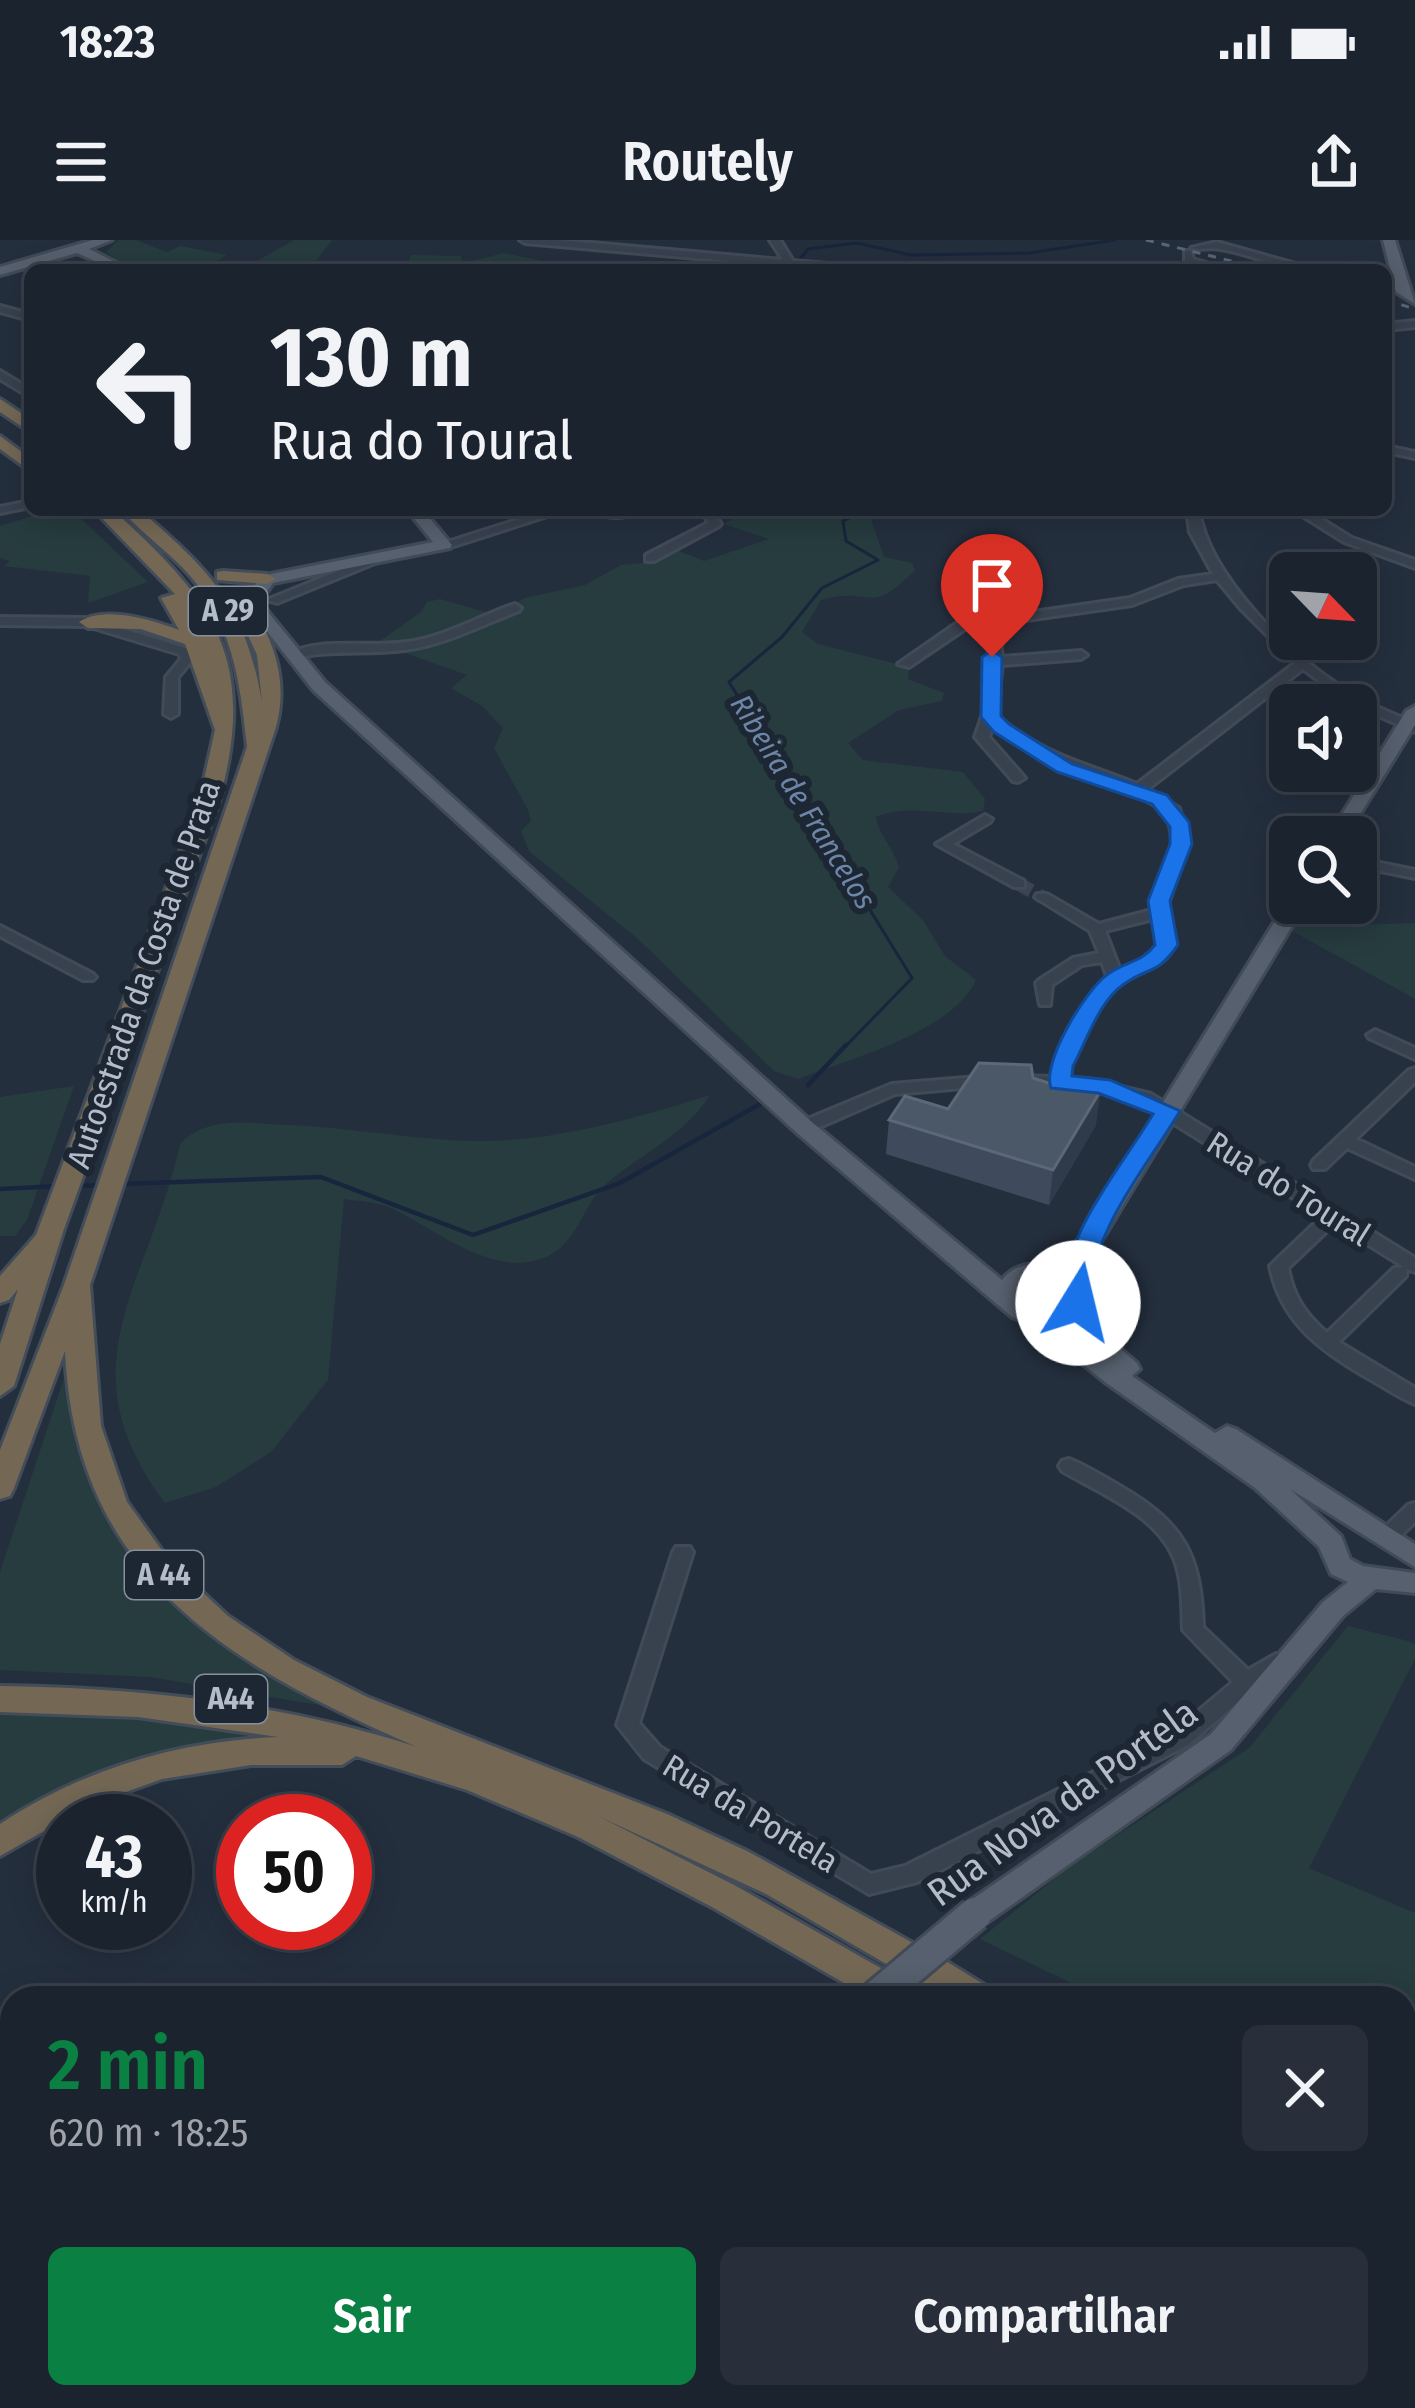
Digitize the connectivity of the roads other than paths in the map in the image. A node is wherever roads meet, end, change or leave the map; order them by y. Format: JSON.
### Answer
{"nodes":[{"id":1,"x":525,"y":240,"type":"edge"},
{"id":2,"x":1389,"y":240,"type":"edge"},
{"id":3,"x":95,"y":250,"type":"edge"},
{"id":4,"x":762,"y":264,"type":"edge"},
{"id":5,"x":1200,"y":264,"type":"edge"},
{"id":6,"x":1286,"y":264,"type":"edge"},
{"id":7,"x":0,"y":271,"type":"edge"},
{"id":8,"x":1409,"y":296,"type":"edge"},
{"id":9,"x":0,"y":404,"type":"edge"},
{"id":10,"x":24,"y":422,"type":"edge"},
{"id":11,"x":0,"y":424,"type":"edge"},
{"id":12,"x":24,"y":455,"type":"edge"},
{"id":13,"x":98,"y":516,"type":"edge"},
{"id":14,"x":99,"y":516,"type":"edge"},
{"id":15,"x":136,"y":516,"type":"edge"},
{"id":16,"x":159,"y":516,"type":"edge"},
{"id":17,"x":420,"y":516,"type":"edge"},
{"id":18,"x":540,"y":516,"type":"edge"},
{"id":19,"x":710,"y":516,"type":"edge"},
{"id":20,"x":1193,"y":516,"type":"edge"},
{"id":21,"x":1309,"y":516,"type":"edge"},
{"id":22,"x":444,"y":545,"type":"junction"},
{"id":23,"x":386,"y":556,"type":"junction"},
{"id":24,"x":650,"y":558,"type":"dead end"},
{"id":25,"x":1415,"y":564,"type":"edge"},
{"id":26,"x":292,"y":575,"type":"junction"},
{"id":27,"x":224,"y":576,"type":"junction"},
{"id":28,"x":1221,"y":576,"type":"junction"},
{"id":29,"x":267,"y":579,"type":"junction"},
{"id":30,"x":265,"y":603,"type":"junction"},
{"id":31,"x":515,"y":608,"type":"dead end"},
{"id":32,"x":0,"y":621,"type":"edge"},
{"id":33,"x":88,"y":622,"type":"junction"},
{"id":34,"x":991,"y":622,"type":"junction"},
{"id":35,"x":196,"y":642,"type":"junction"},
{"id":36,"x":292,"y":655,"type":"junction"},
{"id":37,"x":1081,"y":655,"type":"dead end"},
{"id":38,"x":993,"y":662,"type":"junction"},
{"id":39,"x":1304,"y":662,"type":"junction"},
{"id":40,"x":904,"y":664,"type":"dead end"},
{"id":41,"x":171,"y":714,"type":"dead end"},
{"id":42,"x":991,"y":717,"type":"junction"},
{"id":43,"x":1412,"y":721,"type":"edge"},
{"id":44,"x":225,"y":731,"type":"junction"},
{"id":45,"x":256,"y":747,"type":"junction"},
{"id":46,"x":1018,"y":778,"type":"dead end"},
{"id":47,"x":1139,"y":789,"type":"junction"},
{"id":48,"x":1351,"y":816,"type":"edge"},
{"id":49,"x":985,"y":819,"type":"dead end"},
{"id":50,"x":1377,"y":866,"type":"edge"},
{"id":51,"x":1415,"y":874,"type":"edge"},
{"id":52,"x":1019,"y":884,"type":"tunnel mouth"},
{"id":53,"x":1042,"y":897,"type":"tunnel mouth"},
{"id":54,"x":1158,"y":913,"type":"junction"},
{"id":55,"x":1283,"y":924,"type":"edge"},
{"id":56,"x":1097,"y":928,"type":"junction"},
{"id":57,"x":0,"y":930,"type":"edge"},
{"id":58,"x":1109,"y":956,"type":"junction"},
{"id":59,"x":88,"y":977,"type":"dead end"},
{"id":60,"x":1116,"y":979,"type":"junction"},
{"id":61,"x":1045,"y":1002,"type":"dead end"},
{"id":62,"x":1375,"y":1035,"type":"dead end"},
{"id":63,"x":1415,"y":1054,"type":"edge"},
{"id":64,"x":1415,"y":1073,"type":"edge"},
{"id":65,"x":1060,"y":1083,"type":"junction"},
{"id":66,"x":772,"y":1094,"type":"junction"},
{"id":67,"x":1168,"y":1111,"type":"junction"},
{"id":68,"x":816,"y":1122,"type":"junction"},
{"id":69,"x":1345,"y":1140,"type":"junction"},
{"id":70,"x":1318,"y":1165,"type":"dead end"},
{"id":71,"x":1415,"y":1174,"type":"edge"},
{"id":72,"x":1321,"y":1227,"type":"dead end"},
{"id":73,"x":51,"y":1229,"type":"junction"},
{"id":74,"x":1085,"y":1248,"type":"junction"},
{"id":75,"x":1408,"y":1269,"type":"edge"},
{"id":76,"x":1033,"y":1273,"type":"junction"},
{"id":77,"x":77,"y":1285,"type":"junction"},
{"id":78,"x":0,"y":1294,"type":"edge"},
{"id":79,"x":1009,"y":1299,"type":"junction"},
{"id":80,"x":1076,"y":1301,"type":"junction"},
{"id":81,"x":1042,"y":1318,"type":"junction"},
{"id":82,"x":1328,"y":1343,"type":"junction"},
{"id":83,"x":0,"y":1386,"type":"edge"},
{"id":84,"x":1415,"y":1397,"type":"edge"},
{"id":85,"x":1069,"y":1466,"type":"dead end"},
{"id":86,"x":0,"y":1488,"type":"edge"},
{"id":87,"x":1415,"y":1510,"type":"edge"},
{"id":88,"x":1391,"y":1542,"type":"edge"},
{"id":89,"x":683,"y":1552,"type":"dead end"},
{"id":90,"x":1334,"y":1553,"type":"junction"},
{"id":91,"x":1377,"y":1578,"type":"junction"},
{"id":92,"x":1415,"y":1582,"type":"edge"},
{"id":93,"x":1334,"y":1609,"type":"junction"},
{"id":94,"x":1292,"y":1662,"type":"junction"},
{"id":95,"x":1247,"y":1682,"type":"junction"},
{"id":96,"x":14,"y":1690,"type":"edge"},
{"id":97,"x":429,"y":1737,"type":"junction"},
{"id":98,"x":384,"y":1754,"type":"junction"},
{"id":99,"x":0,"y":1842,"type":"edge"},
{"id":100,"x":880,"y":1986,"type":"edge"},
{"id":101,"x":889,"y":1986,"type":"edge"},
{"id":102,"x":957,"y":1986,"type":"edge"}],
"edges":[{"from":1,"to":4,"type":"street"},
{"from":2,"to":8,"type":"main road"},
{"from":3,"to":7,"type":"main road"},
{"from":5,"to":6,"type":"street"},
{"from":9,"to":10,"type":"highway"},
{"from":11,"to":12,"type":"highway"},
{"from":13,"to":35,"type":"highway","number":"A 29"},
{"from":14,"to":44,"type":"highway","name":"Autoestrada da Costa de Prata","number":"A 29"},
{"from":15,"to":45,"type":"highway","name":"Autoestrada da Costa de Prata","number":"A 29"},
{"from":16,"to":27,"type":"highway","number":"A 29"},
{"from":17,"to":22,"type":"main road"},
{"from":18,"to":22,"type":"street"},
{"from":19,"to":24,"type":"street"},
{"from":20,"to":28,"type":"street"},
{"from":21,"to":25,"type":"street"},
{"from":22,"to":23,"type":"main road"},
{"from":23,"to":26,"type":"main road"},
{"from":23,"to":30,"type":"street"},
{"from":26,"to":29,"type":"main road"},
{"from":26,"to":30,"type":"main road"},
{"from":27,"to":29,"type":"highway"},
{"from":27,"to":45,"type":"highway","number":"A 29"},
{"from":28,"to":34,"type":"street"},
{"from":28,"to":39,"type":"street"},
{"from":29,"to":30,"type":"main road"},
{"from":30,"to":36,"type":"main road"},
{"from":31,"to":36,"type":"street"},
{"from":32,"to":33,"type":"street"},
{"from":33,"to":35,"type":"highway"},
{"from":33,"to":41,"type":"street"},
{"from":34,"to":38,"type":"street"},
{"from":34,"to":40,"type":"street"},
{"from":35,"to":44,"type":"highway","number":"A 29"},
{"from":36,"to":66,"type":"main road"},
{"from":37,"to":38,"type":"street"},
{"from":38,"to":42,"type":"street"},
{"from":39,"to":43,"type":"street"},
{"from":39,"to":47,"type":"street"},
{"from":42,"to":46,"type":"street"},
{"from":42,"to":47,"type":"street"},
{"from":43,"to":48,"type":"main road"},
{"from":44,"to":73,"type":"highway","name":"Autoestrada da Costa de Prata","number":"A 29"},
{"from":45,"to":77,"type":"highway","name":"Autoestrada da Costa de Prata","number":"A 29"},
{"from":47,"to":54,"type":"street"},
{"from":49,"to":52,"type":"street"},
{"from":50,"to":51,"type":"street"},
{"from":53,"to":56,"type":"street"},
{"from":54,"to":56,"type":"street"},
{"from":54,"to":60,"type":"street"},
{"from":55,"to":67,"type":"main road"},
{"from":56,"to":58,"type":"street"},
{"from":57,"to":59,"type":"street"},
{"from":58,"to":60,"type":"street"},
{"from":58,"to":61,"type":"street"},
{"from":60,"to":65,"type":"street"},
{"from":62,"to":63,"type":"street"},
{"from":64,"to":69,"type":"street"},
{"from":65,"to":67,"type":"street","name":"Rua do Toural"},
{"from":65,"to":68,"type":"street","name":"Rua do Toural"},
{"from":66,"to":68,"type":"main road"},
{"from":66,"to":79,"type":"main road"},
{"from":67,"to":74,"type":"main road"},
{"from":67,"to":75,"type":"street","name":"Rua do Toural"},
{"from":68,"to":76,"type":"main road"},
{"from":69,"to":70,"type":"street"},
{"from":69,"to":71,"type":"street"},
{"from":72,"to":82,"type":"street"},
{"from":73,"to":78,"type":"highway"},
{"from":73,"to":83,"type":"highway","name":"Autoestrada da Costa de Prata","number":"A 29"},
{"from":74,"to":76,"type":"main road"},
{"from":74,"to":80,"type":"main road"},
{"from":75,"to":82,"type":"street"},
{"from":76,"to":79,"type":"main road"},
{"from":76,"to":80,"type":"main road"},
{"from":77,"to":86,"type":"highway","name":"Autoestrada da Costa de Prata","number":"A 29"},
{"from":77,"to":97,"type":"highway","number":"A 44"},
{"from":79,"to":81,"type":"main road"},
{"from":80,"to":81,"type":"main road"},
{"from":80,"to":88,"type":"main road"},
{"from":81,"to":90,"type":"main road"},
{"from":82,"to":84,"type":"street"},
{"from":85,"to":95,"type":"street"},
{"from":87,"to":88,"type":"street"},
{"from":88,"to":90,"type":"main road"},
{"from":88,"to":91,"type":"main road"},
{"from":89,"to":95,"type":"street","name":"Rua da Portela"},
{"from":90,"to":91,"type":"main road"},
{"from":90,"to":93,"type":"main road"},
{"from":91,"to":92,"type":"main road"},
{"from":91,"to":93,"type":"main road","name":"Rua Nova da Portela"},
{"from":93,"to":94,"type":"main road","name":"Rua Nova da Portela"},
{"from":94,"to":95,"type":"street","name":"Rua da Portela"},
{"from":94,"to":101,"type":"main road","name":"Rua Nova da Portela","bridge":true},
{"from":96,"to":97,"type":"highway","number":"A44"},
{"from":96,"to":98,"type":"highway"},
{"from":97,"to":102,"type":"highway","number":"A 44"},
{"from":98,"to":99,"type":"highway"},
{"from":98,"to":100,"type":"highway"}]}
